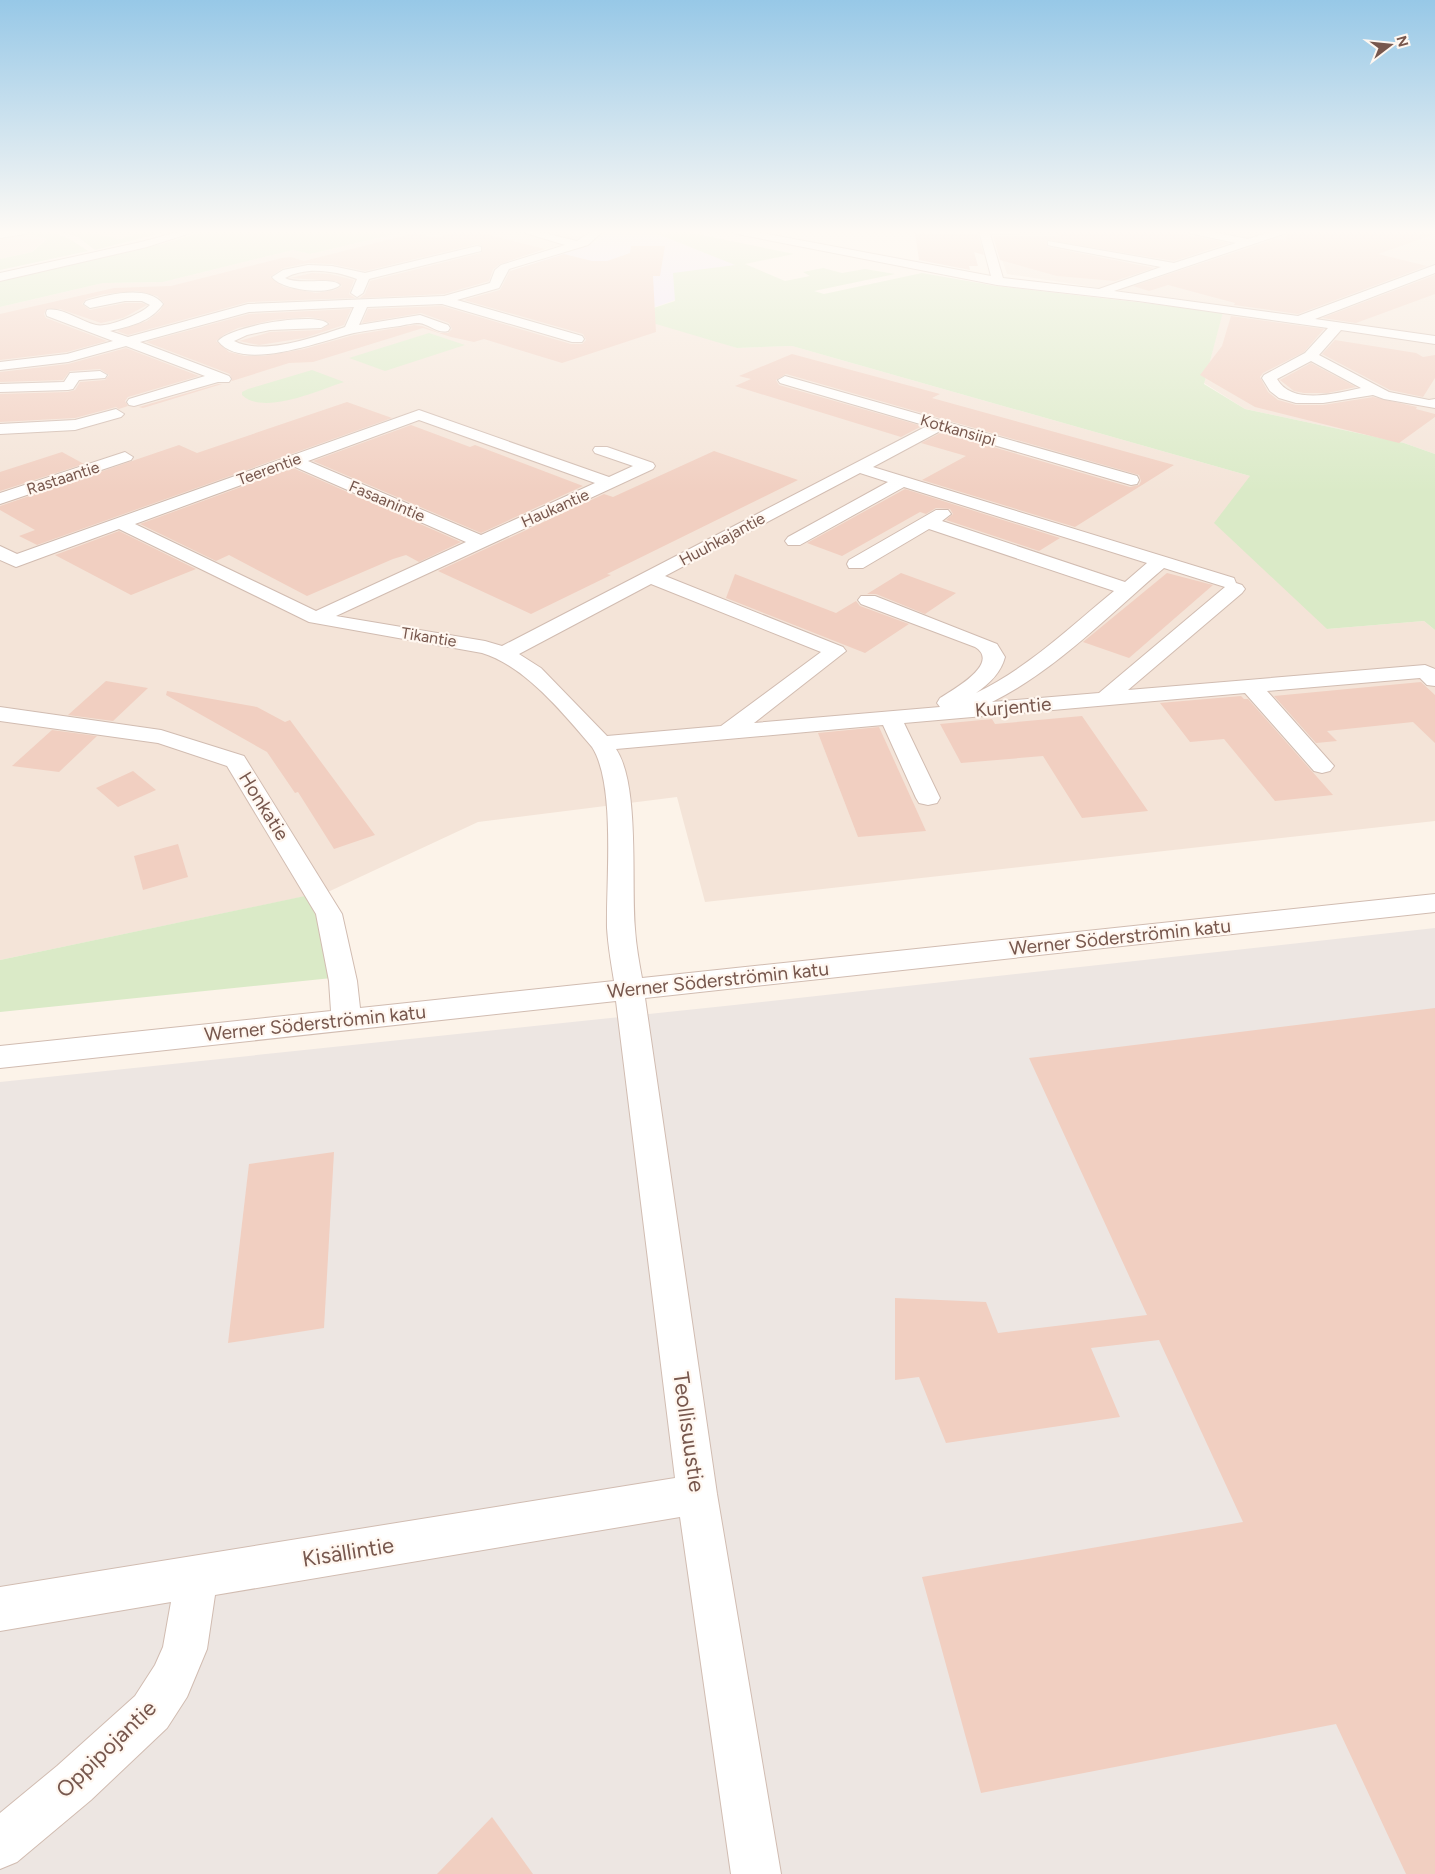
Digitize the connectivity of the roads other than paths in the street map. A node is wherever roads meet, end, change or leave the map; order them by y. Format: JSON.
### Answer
{"nodes":[{"id":1,"x":66,"y":318,"type":"edge"},
{"id":2,"x":136,"y":318,"type":"edge"},
{"id":3,"x":211,"y":318,"type":"edge"},
{"id":4,"x":353,"y":318,"type":"edge"},
{"id":5,"x":507,"y":318,"type":"edge"},
{"id":6,"x":1298,"y":318,"type":"edge"},
{"id":7,"x":1302,"y":319,"type":"joint"},
{"id":8,"x":321,"y":324,"type":"dead end"},
{"id":9,"x":1339,"y":325,"type":"junction"},
{"id":10,"x":443,"y":328,"type":"dead end"},
{"id":11,"x":97,"y":330,"type":"junction"},
{"id":12,"x":350,"y":330,"type":"junction"},
{"id":13,"x":577,"y":339,"type":"dead end"},
{"id":14,"x":1435,"y":340,"type":"edge"},
{"id":15,"x":128,"y":342,"type":"junction"},
{"id":16,"x":1310,"y":356,"type":"junction"},
{"id":17,"x":0,"y":366,"type":"edge"},
{"id":18,"x":100,"y":375,"type":"dead end"},
{"id":19,"x":785,"y":380,"type":"dead end"},
{"id":20,"x":0,"y":388,"type":"edge"},
{"id":21,"x":1376,"y":390,"type":"junction"},
{"id":22,"x":134,"y":402,"type":"dead end"},
{"id":23,"x":1435,"y":403,"type":"edge"},
{"id":24,"x":116,"y":414,"type":"dead end"},
{"id":25,"x":419,"y":415,"type":"joint"},
{"id":26,"x":940,"y":425,"type":"junction"},
{"id":27,"x":0,"y":429,"type":"edge"},
{"id":28,"x":601,"y":450,"type":"dead end"},
{"id":29,"x":125,"y":457,"type":"dead end"},
{"id":30,"x":292,"y":460,"type":"junction"},
{"id":31,"x":857,"y":467,"type":"junction"},
{"id":32,"x":1131,"y":480,"type":"dead end"},
{"id":33,"x":902,"y":481,"type":"junction"},
{"id":34,"x":610,"y":483,"type":"junction"},
{"id":35,"x":0,"y":499,"type":"edge"},
{"id":36,"x":965,"y":500,"type":"junction"},
{"id":37,"x":927,"y":522,"type":"junction"},
{"id":38,"x":120,"y":523,"type":"junction"},
{"id":39,"x":794,"y":541,"type":"dead end"},
{"id":40,"x":481,"y":542,"type":"junction"},
{"id":41,"x":0,"y":552,"type":"edge"},
{"id":42,"x":1161,"y":561,"type":"junction"},
{"id":43,"x":856,"y":564,"type":"dead end"},
{"id":44,"x":650,"y":577,"type":"junction"},
{"id":45,"x":1128,"y":589,"type":"junction"},
{"id":46,"x":868,"y":600,"type":"dead end"},
{"id":47,"x":316,"y":618,"type":"junction"},
{"id":48,"x":504,"y":653,"type":"junction"},
{"id":49,"x":1430,"y":676,"type":"edge"},
{"id":50,"x":1250,"y":687,"type":"junction"},
{"id":51,"x":1105,"y":699,"type":"junction"},
{"id":52,"x":943,"y":712,"type":"junction"},
{"id":53,"x":0,"y":714,"type":"edge"},
{"id":54,"x":890,"y":717,"type":"junction"},
{"id":55,"x":726,"y":732,"type":"junction"},
{"id":56,"x":601,"y":743,"type":"junction"},
{"id":57,"x":1322,"y":766,"type":"dead end"},
{"id":58,"x":928,"y":798,"type":"dead end"},
{"id":59,"x":1435,"y":903,"type":"edge"},
{"id":60,"x":629,"y":990,"type":"junction"},
{"id":61,"x":347,"y":1020,"type":"junction"},
{"id":62,"x":0,"y":1057,"type":"edge"},
{"id":63,"x":697,"y":1494,"type":"junction"},
{"id":64,"x":196,"y":1577,"type":"junction"},
{"id":65,"x":0,"y":1609,"type":"edge"},
{"id":66,"x":0,"y":1845,"type":"edge"},
{"id":67,"x":756,"y":1874,"type":"edge"}],
"edges":[{"from":1,"to":11,"type":"street"},
{"from":2,"to":11,"type":"street"},
{"from":3,"to":15,"type":"street"},
{"from":4,"to":12,"type":"street"},
{"from":5,"to":13,"type":"street"},
{"from":6,"to":7,"type":"street"},
{"from":7,"to":9,"type":"street"},
{"from":8,"to":12,"type":"street"},
{"from":9,"to":14,"type":"street"},
{"from":9,"to":16,"type":"street"},
{"from":10,"to":12,"type":"street"},
{"from":11,"to":15,"type":"street"},
{"from":15,"to":17,"type":"street"},
{"from":15,"to":22,"type":"street"},
{"from":16,"to":21,"type":"street"},
{"from":16,"to":21,"type":"street"},
{"from":18,"to":20,"type":"street"},
{"from":19,"to":26,"type":"street","name":"Kotkansiipi"},
{"from":21,"to":23,"type":"street"},
{"from":24,"to":27,"type":"street"},
{"from":25,"to":30,"type":"street","name":"Teerentie"},
{"from":25,"to":34,"type":"street","name":"Haukantie"},
{"from":26,"to":31,"type":"street","name":"Huuhkajantie"},
{"from":26,"to":32,"type":"street","name":"Kotkansiipi"},
{"from":28,"to":34,"type":"street"},
{"from":29,"to":35,"type":"street","name":"Rastaantie"},
{"from":30,"to":38,"type":"street","name":"Teerentie"},
{"from":30,"to":40,"type":"street","name":"Fasaanintie"},
{"from":31,"to":33,"type":"street"},
{"from":31,"to":44,"type":"street","name":"Huuhkajantie"},
{"from":33,"to":36,"type":"street"},
{"from":33,"to":39,"type":"street"},
{"from":34,"to":40,"type":"street","name":"Haukantie"},
{"from":36,"to":37,"type":"street"},
{"from":36,"to":42,"type":"street"},
{"from":37,"to":43,"type":"street"},
{"from":37,"to":45,"type":"street"},
{"from":38,"to":41,"type":"street"},
{"from":38,"to":47,"type":"street","name":"Tikantie"},
{"from":40,"to":47,"type":"street","name":"Haukantie"},
{"from":42,"to":45,"type":"street"},
{"from":42,"to":51,"type":"street"},
{"from":44,"to":48,"type":"street","name":"Huuhkajantie"},
{"from":44,"to":55,"type":"street"},
{"from":45,"to":52,"type":"street"},
{"from":46,"to":52,"type":"street"},
{"from":47,"to":48,"type":"street","name":"Tikantie"},
{"from":48,"to":56,"type":"street","name":"Tikantie"},
{"from":49,"to":50,"type":"street","name":"Kurjentie"},
{"from":50,"to":51,"type":"street","name":"Kurjentie"},
{"from":50,"to":57,"type":"street"},
{"from":51,"to":52,"type":"street","name":"Kurjentie"},
{"from":52,"to":54,"type":"street","name":"Kurjentie"},
{"from":53,"to":61,"type":"street","name":"Honkatie"},
{"from":54,"to":55,"type":"street","name":"Kurjentie"},
{"from":54,"to":58,"type":"street"},
{"from":55,"to":56,"type":"street","name":"Kurjentie"},
{"from":56,"to":60,"type":"street","name":"Tikantie"},
{"from":59,"to":60,"type":"street","name":"Werner Söderströmin katu"},
{"from":60,"to":61,"type":"street","name":"Werner Söderströmin katu"},
{"from":60,"to":63,"type":"street","name":"Teollisuustie"},
{"from":61,"to":62,"type":"street","name":"Werner Söderströmin katu"},
{"from":63,"to":64,"type":"street","name":"Kisällintie"},
{"from":63,"to":67,"type":"street","name":"Teollisuustie"},
{"from":64,"to":65,"type":"street","name":"Kisällintie"},
{"from":64,"to":66,"type":"street","name":"Oppipojantie"}]}
